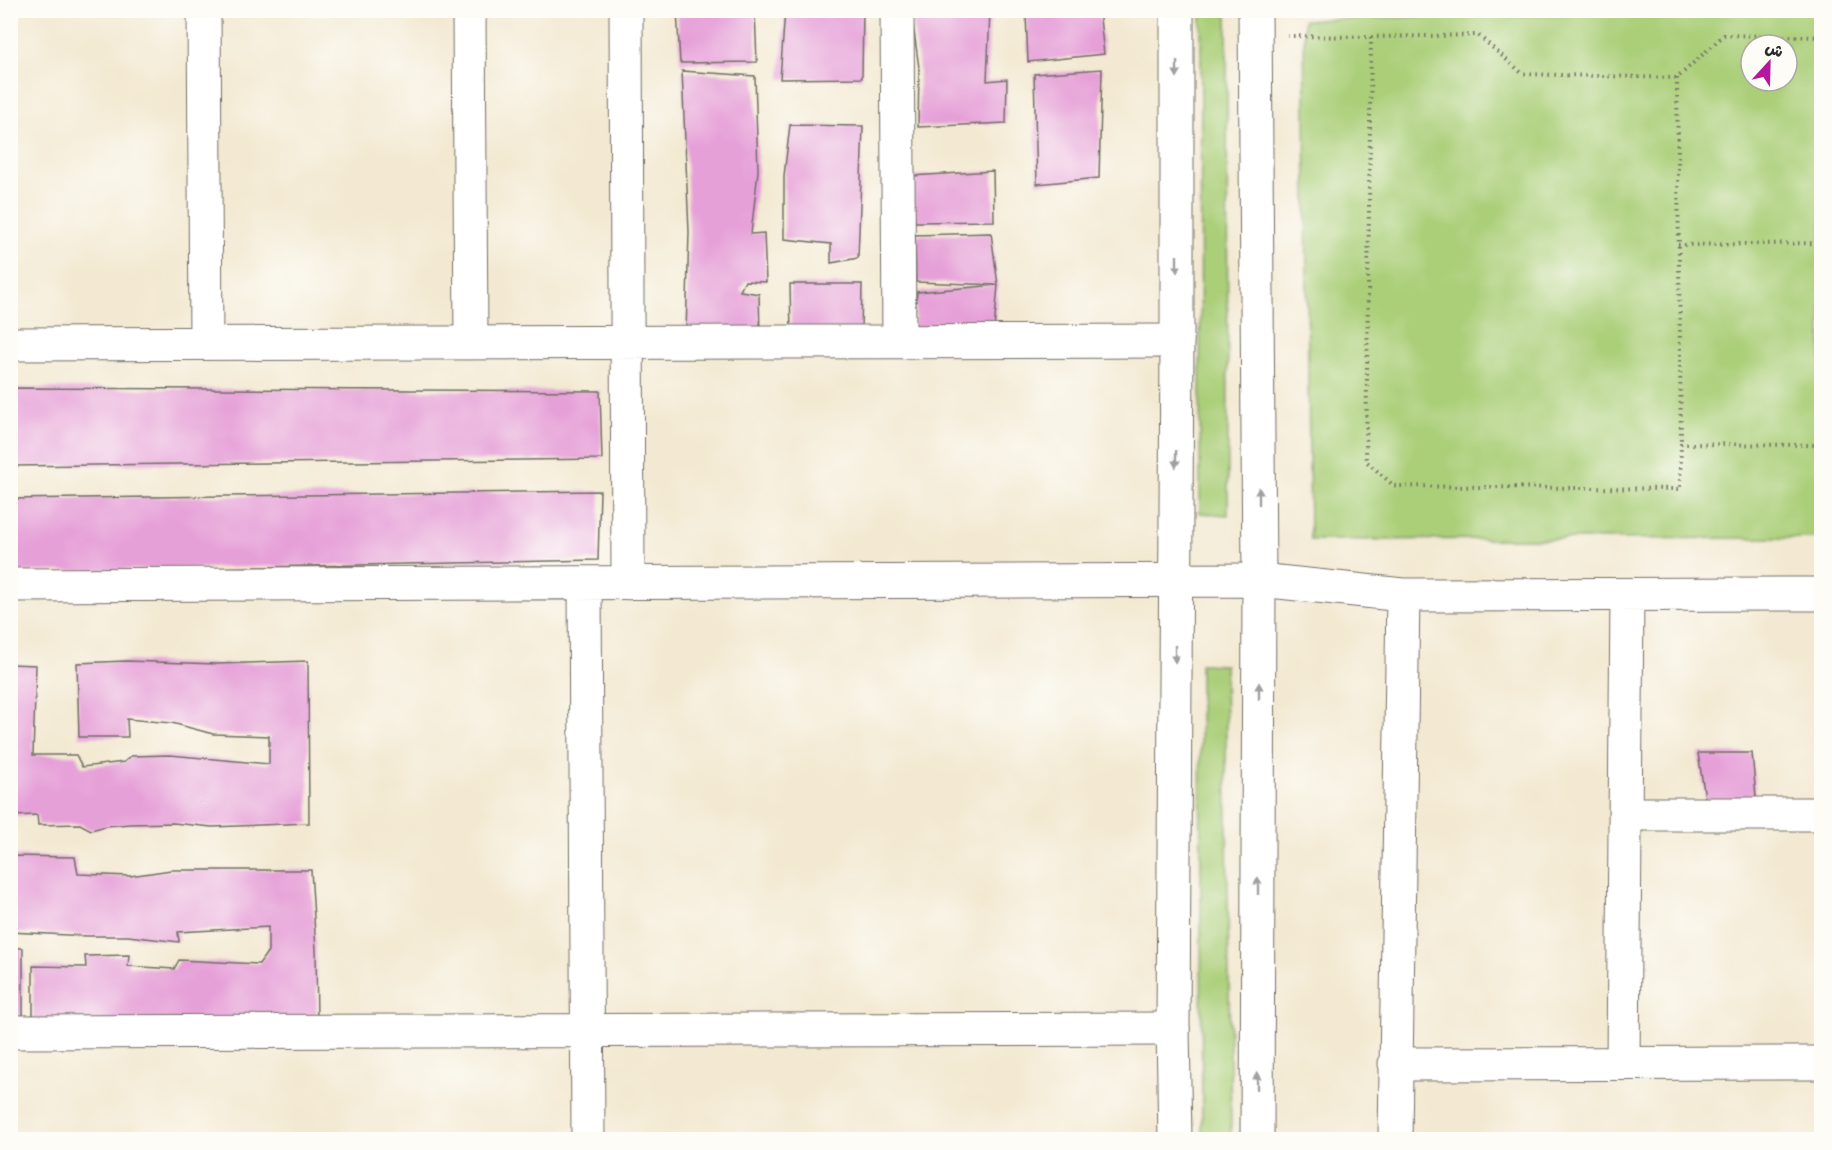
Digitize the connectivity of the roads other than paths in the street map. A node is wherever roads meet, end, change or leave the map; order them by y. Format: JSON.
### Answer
{"nodes":[{"id":1,"x":204,"y":10,"type":"edge"},
{"id":2,"x":469,"y":10,"type":"edge"},
{"id":3,"x":626,"y":10,"type":"edge"},
{"id":4,"x":897,"y":10,"type":"edge"},
{"id":5,"x":1177,"y":10,"type":"edge"},
{"id":6,"x":1256,"y":23,"type":"edge"},
{"id":7,"x":898,"y":341,"type":"junction"},
{"id":8,"x":1177,"y":341,"type":"junction"},
{"id":9,"x":471,"y":342,"type":"junction"},
{"id":10,"x":628,"y":342,"type":"junction"},
{"id":11,"x":206,"y":343,"type":"junction"},
{"id":12,"x":10,"y":344,"type":"edge"},
{"id":13,"x":1259,"y":580,"type":"junction"},
{"id":14,"x":1175,"y":581,"type":"junction"},
{"id":15,"x":585,"y":583,"type":"junction"},
{"id":16,"x":628,"y":583,"type":"junction"},
{"id":17,"x":10,"y":585,"type":"edge"},
{"id":18,"x":1821,"y":594,"type":"edge"},
{"id":19,"x":1403,"y":595,"type":"junction"},
{"id":20,"x":1627,"y":595,"type":"junction"},
{"id":21,"x":1626,"y":814,"type":"junction"},
{"id":22,"x":1821,"y":814,"type":"edge"},
{"id":23,"x":1173,"y":1029,"type":"junction"},
{"id":24,"x":587,"y":1030,"type":"junction"},
{"id":25,"x":10,"y":1032,"type":"edge"},
{"id":26,"x":1623,"y":1063,"type":"junction"},
{"id":27,"x":1821,"y":1063,"type":"edge"},
{"id":28,"x":1395,"y":1064,"type":"junction"},
{"id":29,"x":588,"y":1140,"type":"edge"},
{"id":30,"x":1175,"y":1140,"type":"edge"},
{"id":31,"x":1257,"y":1140,"type":"edge"},
{"id":32,"x":1395,"y":1140,"type":"edge"}],
"edges":[{"from":1,"to":11,"type":"street"},
{"from":2,"to":9,"type":"street"},
{"from":3,"to":10,"type":"street"},
{"from":4,"to":7,"type":"street"},
{"from":5,"to":8,"type":"street","one_way":true},
{"from":13,"to":6,"type":"street","one_way":true},
{"from":7,"to":8,"type":"street"},
{"from":7,"to":10,"type":"street"},
{"from":8,"to":14,"type":"street","one_way":true},
{"from":9,"to":10,"type":"street"},
{"from":9,"to":11,"type":"street"},
{"from":10,"to":16,"type":"street"},
{"from":11,"to":12,"type":"street"},
{"from":13,"to":14,"type":"street"},
{"from":13,"to":19,"type":"street"},
{"from":31,"to":13,"type":"street","one_way":true},
{"from":14,"to":16,"type":"street"},
{"from":14,"to":23,"type":"street","one_way":true},
{"from":15,"to":16,"type":"street"},
{"from":15,"to":17,"type":"street"},
{"from":15,"to":24,"type":"street"},
{"from":18,"to":20,"type":"street"},
{"from":19,"to":20,"type":"street"},
{"from":19,"to":28,"type":"street"},
{"from":20,"to":21,"type":"street"},
{"from":21,"to":22,"type":"street"},
{"from":21,"to":26,"type":"street"},
{"from":23,"to":24,"type":"street"},
{"from":23,"to":30,"type":"street"},
{"from":24,"to":25,"type":"street"},
{"from":24,"to":29,"type":"street"},
{"from":26,"to":27,"type":"street"},
{"from":26,"to":28,"type":"street"},
{"from":28,"to":32,"type":"street"}]}
